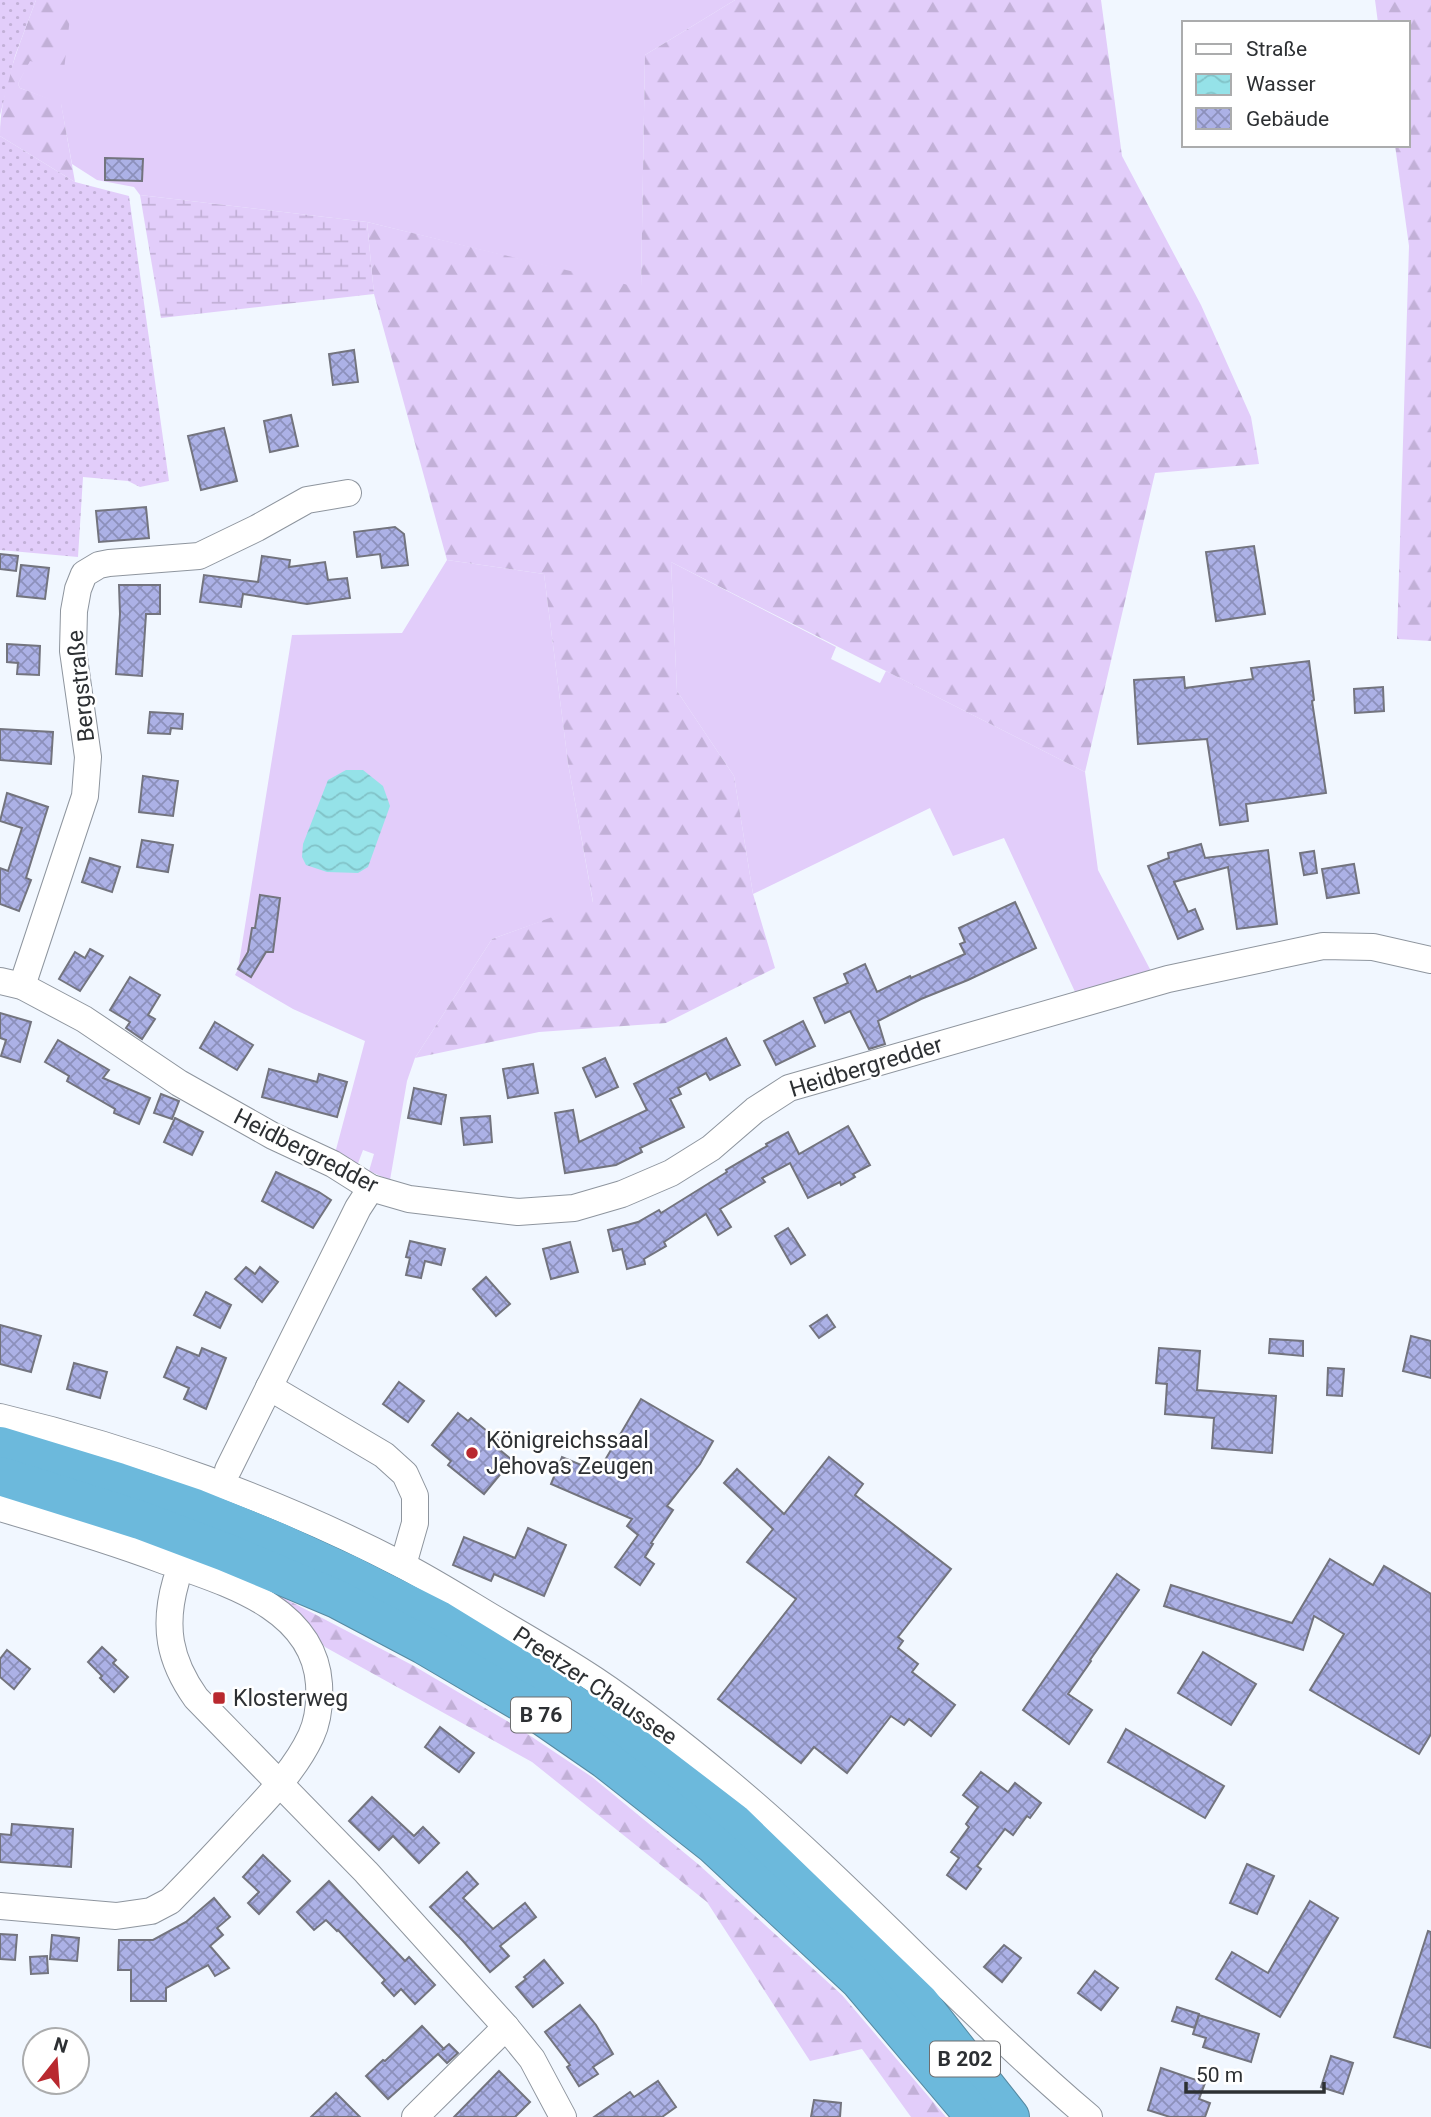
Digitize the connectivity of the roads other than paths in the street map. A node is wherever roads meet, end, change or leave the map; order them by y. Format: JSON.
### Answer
{"nodes":[{"id":1,"x":348,"y":493,"type":"dead end"},
{"id":2,"x":1431,"y":961,"type":"edge"},
{"id":3,"x":11,"y":984,"type":"edge"},
{"id":4,"x":370,"y":1188,"type":"junction"},
{"id":5,"x":269,"y":1387,"type":"junction"},
{"id":6,"x":0,"y":1417,"type":"edge"},
{"id":7,"x":0,"y":1446,"type":"edge"},
{"id":8,"x":228,"y":1471,"type":"dead end"},
{"id":9,"x":0,"y":1476,"type":"edge"},
{"id":10,"x":0,"y":1508,"type":"edge"},
{"id":11,"x":403,"y":1565,"type":"junction"},
{"id":12,"x":176,"y":1581,"type":"dead end"},
{"id":13,"x":280,"y":1784,"type":"junction"},
{"id":14,"x":0,"y":1906,"type":"edge"},
{"id":15,"x":920,"y":2003,"type":"joint"},
{"id":16,"x":506,"y":2027,"type":"junction"},
{"id":17,"x":415,"y":2117,"type":"edge"},
{"id":18,"x":562,"y":2117,"type":"edge"},
{"id":19,"x":975,"y":2117,"type":"edge"},
{"id":20,"x":1010,"y":2117,"type":"edge"},
{"id":21,"x":1089,"y":2117,"type":"edge"}],
"edges":[{"from":1,"to":3,"type":"street","name":"Bergstraße"},
{"from":2,"to":4,"type":"street","name":"Heidbergredder"},
{"from":3,"to":4,"type":"street","name":"Heidbergredder"},
{"from":4,"to":5,"type":"street"},
{"from":5,"to":8,"type":"street"},
{"from":5,"to":11,"type":"street"},
{"from":6,"to":11,"type":"street","name":"Preetzer Chaussee"},
{"from":7,"to":15,"type":"highway","name":"Preetzer Chaussee","number":"B 76"},
{"from":9,"to":19,"type":"highway","number":"B 76"},
{"from":10,"to":13,"type":"street"},
{"from":11,"to":21,"type":"street","name":"Preetzer Chaussee"},
{"from":12,"to":13,"type":"street"},
{"from":13,"to":14,"type":"street"},
{"from":13,"to":16,"type":"street"},
{"from":15,"to":20,"type":"highway","name":"Preetzer Chaussee","number":"B 202"},
{"from":16,"to":17,"type":"street"},
{"from":16,"to":18,"type":"street"}]}
